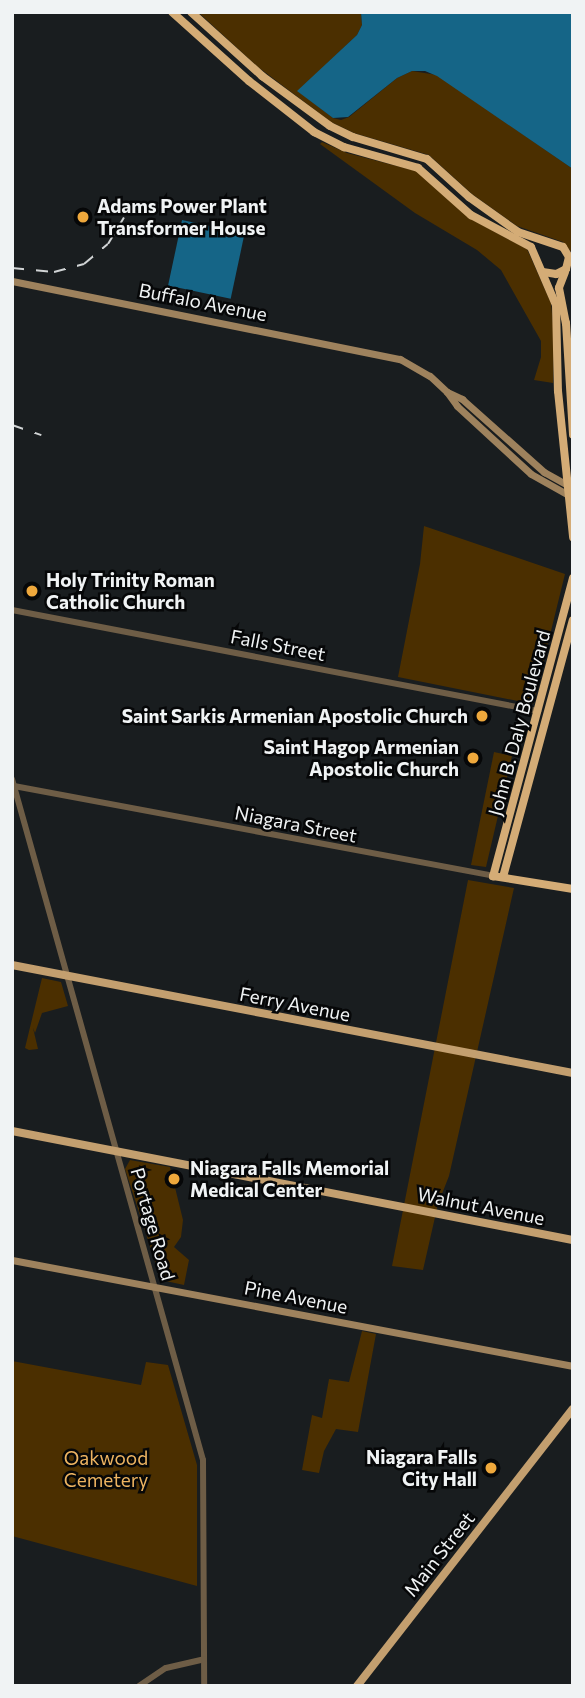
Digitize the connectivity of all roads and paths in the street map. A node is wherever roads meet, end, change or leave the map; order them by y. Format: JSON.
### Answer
{"nodes":[{"id":1,"x":172,"y":12,"type":"edge"},
{"id":2,"x":191,"y":12,"type":"edge"},
{"id":3,"x":553,"y":244,"type":"junction"},
{"id":4,"x":540,"y":267,"type":"junction"},
{"id":5,"x":568,"y":268,"type":"edge"},
{"id":6,"x":12,"y":281,"type":"edge"},
{"id":7,"x":573,"y":435,"type":"edge"},
{"id":8,"x":570,"y":492,"type":"edge"},
{"id":9,"x":573,"y":537,"type":"edge"},
{"id":10,"x":573,"y":578,"type":"edge"},
{"id":11,"x":12,"y":610,"type":"edge"},
{"id":12,"x":573,"y":620,"type":"edge"},
{"id":13,"x":538,"y":711,"type":"junction"},
{"id":14,"x":13,"y":782,"type":"edge"},
{"id":15,"x":498,"y":877,"type":"junction"},
{"id":16,"x":573,"y":888,"type":"edge"},
{"id":17,"x":12,"y":965,"type":"edge"},
{"id":18,"x":67,"y":975,"type":"junction"},
{"id":19,"x":573,"y":1073,"type":"edge"},
{"id":20,"x":12,"y":1131,"type":"edge"},
{"id":21,"x":116,"y":1151,"type":"junction"},
{"id":22,"x":573,"y":1240,"type":"edge"},
{"id":23,"x":12,"y":1260,"type":"edge"},
{"id":24,"x":155,"y":1286,"type":"junction"},
{"id":25,"x":573,"y":1366,"type":"edge"},
{"id":26,"x":573,"y":1409,"type":"edge"},
{"id":27,"x":204,"y":1658,"type":"junction"},
{"id":28,"x":139,"y":1686,"type":"edge"},
{"id":29,"x":204,"y":1686,"type":"edge"},
{"id":30,"x":357,"y":1686,"type":"edge"}],
"edges":[{"from":1,"to":4,"type":"highway"},
{"from":2,"to":3,"type":"highway"},
{"from":3,"to":4,"type":"highway"},
{"from":3,"to":5,"type":"highway"},
{"from":4,"to":5,"type":"highway"},
{"from":4,"to":8,"type":"highway"},
{"from":5,"to":7,"type":"highway"},
{"from":6,"to":8,"type":"main road","name":"Buffalo Avenue"},
{"from":8,"to":9,"type":"highway"},
{"from":10,"to":13,"type":"highway","name":"John B. Daly Boulevard"},
{"from":11,"to":13,"type":"street","name":"Falls Street"},
{"from":12,"to":15,"type":"highway","name":"John B. Daly Boulevard"},
{"from":13,"to":15,"type":"highway","name":"John B. Daly Boulevard"},
{"from":14,"to":15,"type":"street","name":"Niagara Street"},
{"from":14,"to":18,"type":"street","name":"Portage Road"},
{"from":15,"to":16,"type":"highway","name":"Niagara Street"},
{"from":17,"to":18,"type":"main road","name":"Ferry Avenue"},
{"from":18,"to":19,"type":"main road","name":"Ferry Avenue"},
{"from":18,"to":21,"type":"street","name":"Portage Road"},
{"from":20,"to":21,"type":"main road","name":"Walnut Avenue"},
{"from":21,"to":22,"type":"main road","name":"Walnut Avenue"},
{"from":21,"to":24,"type":"street","name":"Portage Road"},
{"from":23,"to":24,"type":"main road","name":"Pine Avenue"},
{"from":24,"to":25,"type":"main road","name":"Pine Avenue"},
{"from":24,"to":27,"type":"street","name":"Portage Road"},
{"from":26,"to":30,"type":"main road","name":"Main Street"},
{"from":27,"to":28,"type":"street"},
{"from":27,"to":29,"type":"street","name":"Portage Road"}]}
